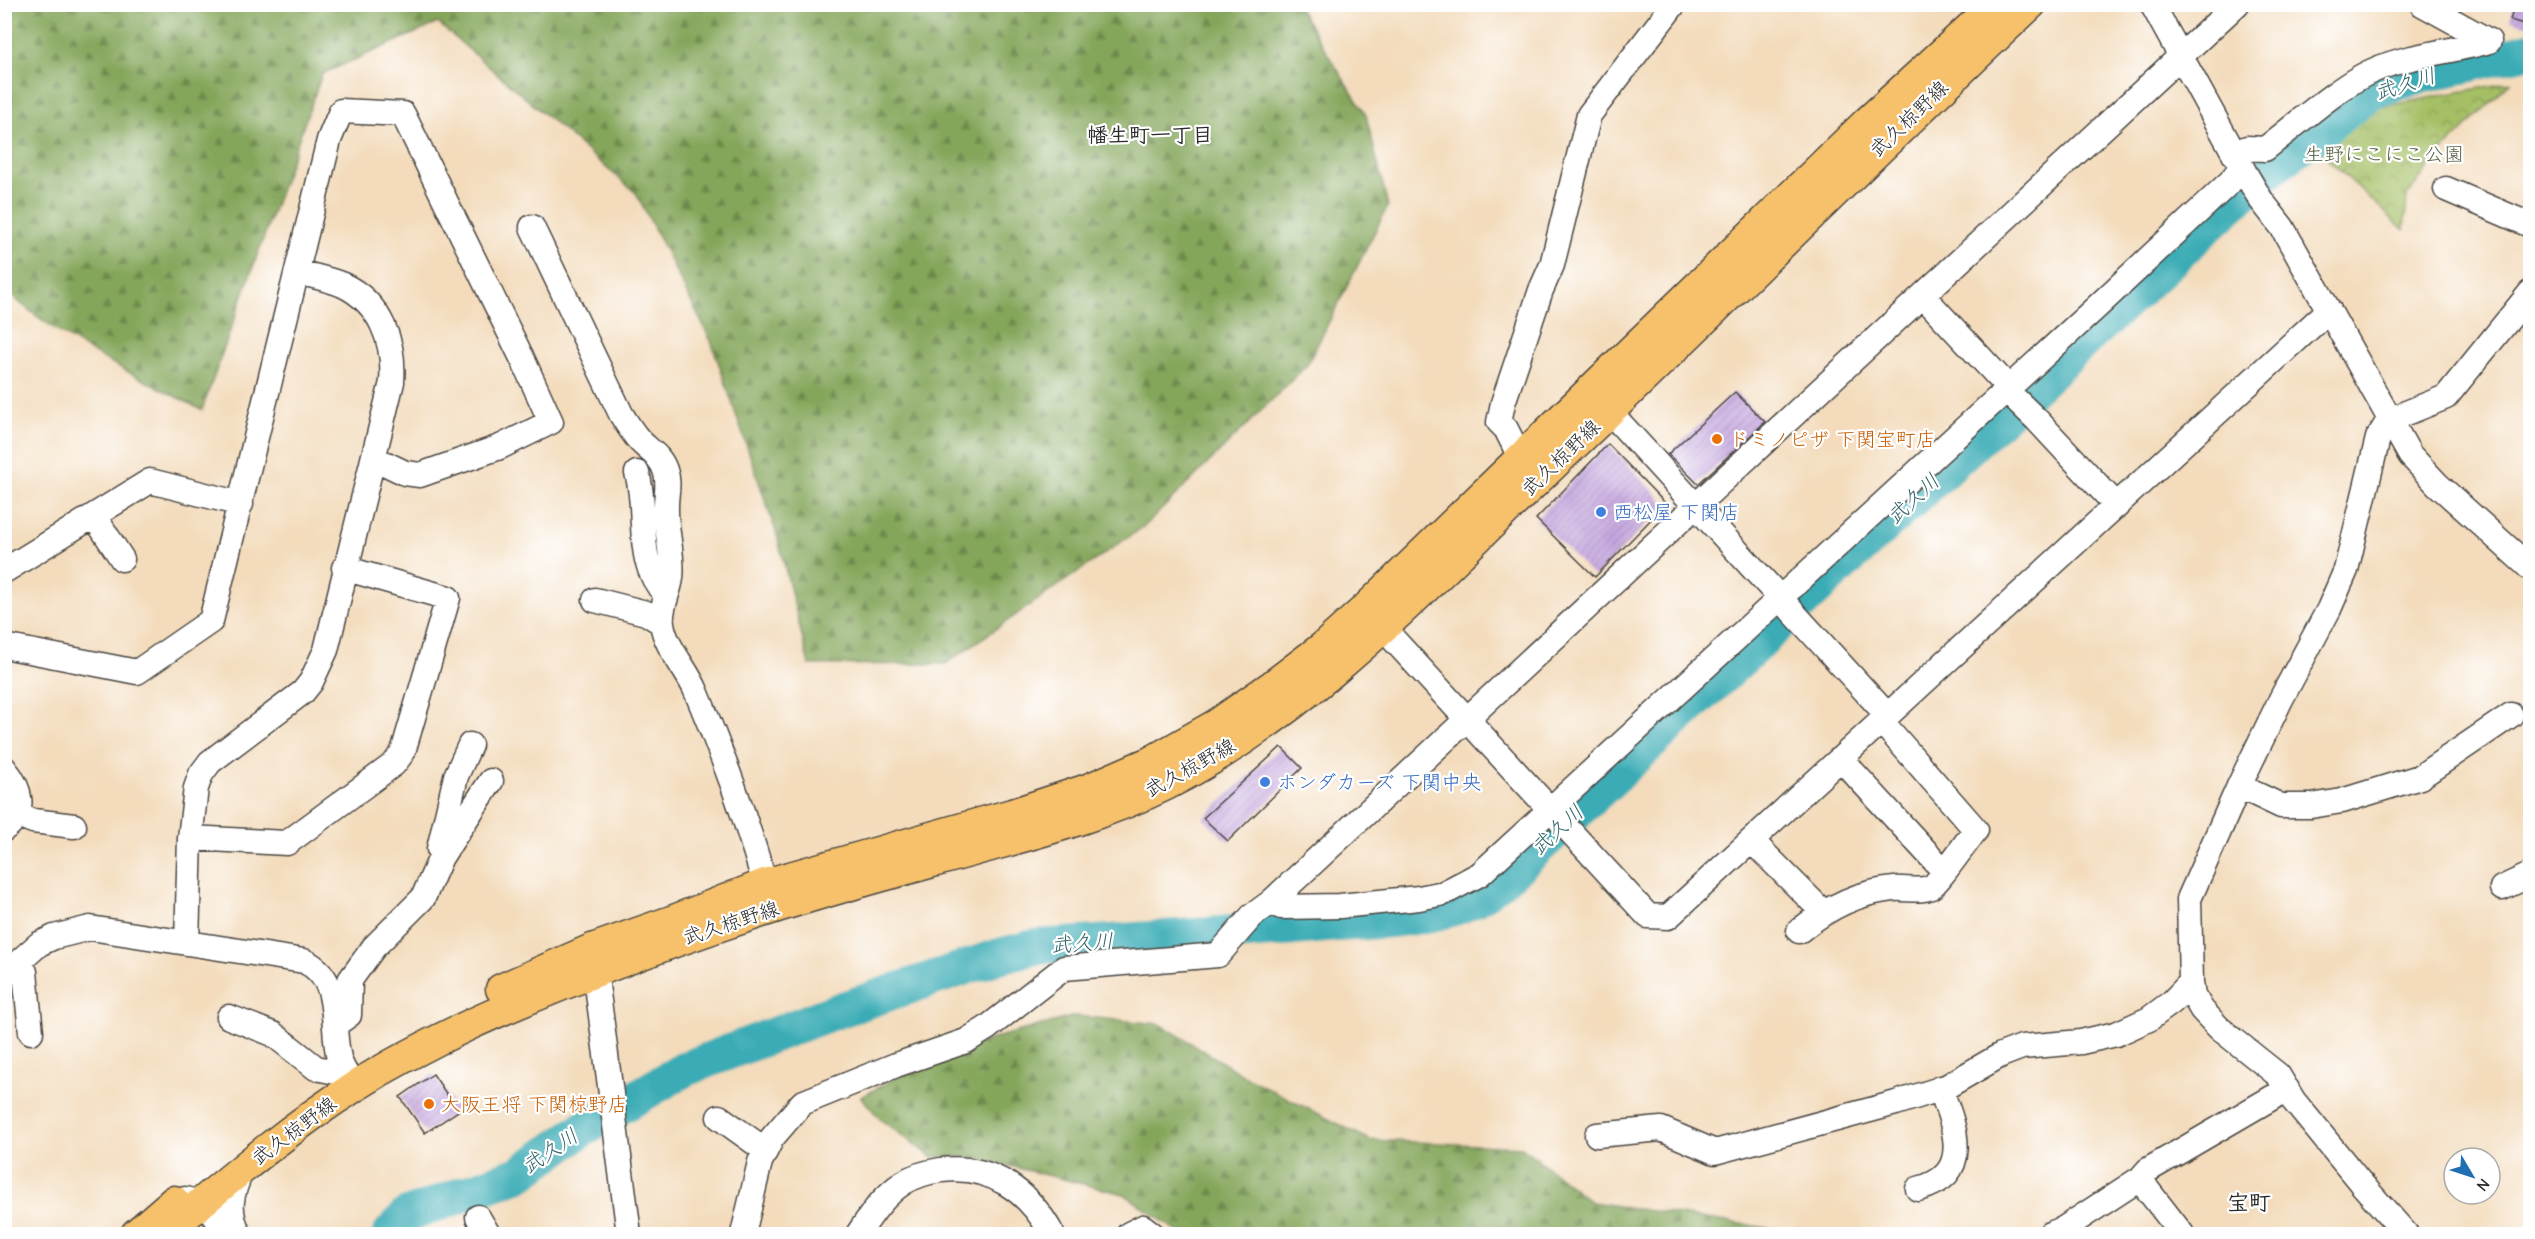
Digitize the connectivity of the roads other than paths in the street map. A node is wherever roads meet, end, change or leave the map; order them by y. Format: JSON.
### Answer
{"nodes":[{"id":1,"x":1674,"y":4,"type":"edge"},
{"id":2,"x":1996,"y":4,"type":"edge"},
{"id":3,"x":2031,"y":4,"type":"edge"},
{"id":4,"x":2152,"y":4,"type":"edge"},
{"id":5,"x":2237,"y":4,"type":"edge"},
{"id":6,"x":2422,"y":4,"type":"edge"},
{"id":7,"x":2182,"y":55,"type":"junction"},
{"id":8,"x":2240,"y":164,"type":"junction"},
{"id":9,"x":2446,"y":189,"type":"dead end"},
{"id":10,"x":2530,"y":225,"type":"edge"},
{"id":11,"x":532,"y":227,"type":"dead end"},
{"id":12,"x":298,"y":272,"type":"junction"},
{"id":13,"x":2530,"y":293,"type":"edge"},
{"id":14,"x":1923,"y":296,"type":"junction"},
{"id":15,"x":2329,"y":310,"type":"junction"},
{"id":16,"x":2008,"y":390,"type":"junction"},
{"id":17,"x":1600,"y":402,"type":"junction"},
{"id":18,"x":2389,"y":420,"type":"junction"},
{"id":19,"x":1520,"y":457,"type":"junction"},
{"id":20,"x":374,"y":458,"type":"junction"},
{"id":21,"x":636,"y":473,"type":"dead end"},
{"id":22,"x":241,"y":504,"type":"junction"},
{"id":23,"x":1695,"y":504,"type":"junction"},
{"id":24,"x":2117,"y":506,"type":"junction"},
{"id":25,"x":94,"y":516,"type":"junction"},
{"id":26,"x":122,"y":559,"type":"dead end"},
{"id":27,"x":344,"y":568,"type":"junction"},
{"id":28,"x":2530,"y":568,"type":"edge"},
{"id":29,"x":4,"y":571,"type":"edge"},
{"id":30,"x":666,"y":595,"type":"junction"},
{"id":31,"x":595,"y":600,"type":"dead end"},
{"id":32,"x":1782,"y":600,"type":"junction"},
{"id":33,"x":662,"y":622,"type":"junction"},
{"id":34,"x":1383,"y":628,"type":"junction"},
{"id":35,"x":4,"y":646,"type":"edge"},
{"id":36,"x":2511,"y":715,"type":"dead end"},
{"id":37,"x":1467,"y":719,"type":"junction"},
{"id":38,"x":1885,"y":719,"type":"junction"},
{"id":39,"x":470,"y":745,"type":"dead end"},
{"id":40,"x":1841,"y":759,"type":"junction"},
{"id":41,"x":4,"y":768,"type":"edge"},
{"id":42,"x":491,"y":781,"type":"dead end"},
{"id":43,"x":2239,"y":786,"type":"junction"},
{"id":44,"x":1553,"y":812,"type":"junction"},
{"id":45,"x":11,"y":822,"type":"edge"},
{"id":46,"x":74,"y":826,"type":"dead end"},
{"id":47,"x":190,"y":838,"type":"junction"},
{"id":48,"x":1752,"y":841,"type":"junction"},
{"id":49,"x":434,"y":870,"type":"junction"},
{"id":50,"x":1944,"y":871,"type":"junction"},
{"id":51,"x":2530,"y":875,"type":"edge"},
{"id":52,"x":2502,"y":888,"type":"dead end"},
{"id":53,"x":770,"y":896,"type":"junction"},
{"id":54,"x":1262,"y":909,"type":"junction"},
{"id":55,"x":1823,"y":912,"type":"junction"},
{"id":56,"x":1799,"y":931,"type":"dead end"},
{"id":57,"x":187,"y":943,"type":"junction"},
{"id":58,"x":594,"y":960,"type":"junction"},
{"id":59,"x":12,"y":968,"type":"edge"},
{"id":60,"x":2191,"y":982,"type":"junction"},
{"id":61,"x":229,"y":1017,"type":"dead end"},
{"id":62,"x":335,"y":1025,"type":"junction"},
{"id":63,"x":32,"y":1032,"type":"dead end"},
{"id":64,"x":350,"y":1081,"type":"junction"},
{"id":65,"x":1940,"y":1088,"type":"junction"},
{"id":66,"x":2287,"y":1089,"type":"junction"},
{"id":67,"x":719,"y":1117,"type":"dead end"},
{"id":68,"x":1597,"y":1135,"type":"dead end"},
{"id":69,"x":765,"y":1150,"type":"junction"},
{"id":70,"x":242,"y":1170,"type":"junction"},
{"id":71,"x":2141,"y":1178,"type":"junction"},
{"id":72,"x":1918,"y":1189,"type":"dead end"},
{"id":73,"x":188,"y":1202,"type":"junction"},
{"id":74,"x":136,"y":1234,"type":"edge"},
{"id":75,"x":164,"y":1234,"type":"edge"},
{"id":76,"x":232,"y":1234,"type":"edge"},
{"id":77,"x":239,"y":1234,"type":"edge"},
{"id":78,"x":629,"y":1234,"type":"edge"},
{"id":79,"x":744,"y":1234,"type":"edge"},
{"id":80,"x":858,"y":1234,"type":"edge"},
{"id":81,"x":1052,"y":1234,"type":"edge"},
{"id":82,"x":1129,"y":1234,"type":"edge"},
{"id":83,"x":1152,"y":1234,"type":"edge"},
{"id":84,"x":2050,"y":1234,"type":"edge"},
{"id":85,"x":2182,"y":1234,"type":"edge"},
{"id":86,"x":2406,"y":1234,"type":"edge"}],
"edges":[{"from":1,"to":19,"type":"street"},
{"from":2,"to":17,"type":"main road","name":"武久椋野線"},
{"from":3,"to":17,"type":"main road","name":"武久椋野線"},
{"from":4,"to":7,"type":"street"},
{"from":5,"to":7,"type":"street"},
{"from":6,"to":8,"type":"street"},
{"from":7,"to":8,"type":"street"},
{"from":7,"to":14,"type":"street"},
{"from":8,"to":15,"type":"street"},
{"from":8,"to":16,"type":"street"},
{"from":9,"to":10,"type":"street"},
{"from":11,"to":30,"type":"street"},
{"from":12,"to":20,"type":"street"},
{"from":12,"to":20,"type":"street"},
{"from":12,"to":22,"type":"street"},
{"from":13,"to":18,"type":"street"},
{"from":14,"to":16,"type":"street"},
{"from":14,"to":23,"type":"street"},
{"from":15,"to":18,"type":"street"},
{"from":15,"to":24,"type":"street"},
{"from":16,"to":24,"type":"street"},
{"from":16,"to":32,"type":"street"},
{"from":17,"to":19,"type":"main road","name":"武久椋野線"},
{"from":17,"to":23,"type":"street"},
{"from":17,"to":34,"type":"main road","name":"武久椋野線"},
{"from":18,"to":28,"type":"street"},
{"from":18,"to":43,"type":"street"},
{"from":19,"to":53,"type":"main road","name":"武久椋野線"},
{"from":20,"to":27,"type":"street"},
{"from":21,"to":30,"type":"street"},
{"from":22,"to":25,"type":"street"},
{"from":22,"to":35,"type":"street"},
{"from":23,"to":32,"type":"street"},
{"from":23,"to":37,"type":"street"},
{"from":24,"to":38,"type":"street"},
{"from":25,"to":26,"type":"street"},
{"from":25,"to":29,"type":"street"},
{"from":27,"to":47,"type":"street"},
{"from":27,"to":47,"type":"street"},
{"from":30,"to":33,"type":"street"},
{"from":31,"to":33,"type":"street"},
{"from":32,"to":38,"type":"street"},
{"from":32,"to":44,"type":"street"},
{"from":33,"to":53,"type":"street"},
{"from":34,"to":37,"type":"street"},
{"from":34,"to":53,"type":"main road","name":"武久椋野線"},
{"from":36,"to":43,"type":"street"},
{"from":37,"to":44,"type":"street"},
{"from":37,"to":54,"type":"street"},
{"from":38,"to":40,"type":"street"},
{"from":38,"to":50,"type":"street"},
{"from":39,"to":49,"type":"street"},
{"from":40,"to":48,"type":"street"},
{"from":40,"to":50,"type":"street"},
{"from":41,"to":45,"type":"street"},
{"from":42,"to":49,"type":"street"},
{"from":43,"to":60,"type":"street"},
{"from":44,"to":48,"type":"street"},
{"from":44,"to":54,"type":"street"},
{"from":45,"to":46,"type":"street"},
{"from":47,"to":57,"type":"street"},
{"from":48,"to":55,"type":"street"},
{"from":49,"to":62,"type":"street"},
{"from":50,"to":55,"type":"street"},
{"from":51,"to":52,"type":"street"},
{"from":53,"to":58,"type":"main road","name":"武久椋野線"},
{"from":54,"to":69,"type":"street"},
{"from":55,"to":56,"type":"street"},
{"from":57,"to":59,"type":"street"},
{"from":57,"to":62,"type":"street"},
{"from":58,"to":64,"type":"main road","name":"武久椋野線"},
{"from":58,"to":78,"type":"street"},
{"from":59,"to":63,"type":"street"},
{"from":60,"to":65,"type":"street"},
{"from":60,"to":66,"type":"street"},
{"from":61,"to":64,"type":"street"},
{"from":62,"to":64,"type":"street"},
{"from":64,"to":70,"type":"main road","name":"武久椋野線"},
{"from":64,"to":73,"type":"main road","name":"武久椋野線"},
{"from":65,"to":68,"type":"street"},
{"from":65,"to":72,"type":"street"},
{"from":66,"to":71,"type":"street"},
{"from":66,"to":86,"type":"street"},
{"from":67,"to":69,"type":"street"},
{"from":69,"to":79,"type":"street"},
{"from":70,"to":73,"type":"main road","name":"武久椋野線"},
{"from":70,"to":77,"type":"street"},
{"from":71,"to":84,"type":"street"},
{"from":71,"to":85,"type":"street"},
{"from":73,"to":74,"type":"main road","name":"武久椋野線"},
{"from":73,"to":75,"type":"main road","name":"武久椋野線"},
{"from":73,"to":76,"type":"street"},
{"from":80,"to":81,"type":"street"},
{"from":82,"to":83,"type":"street"}]}
